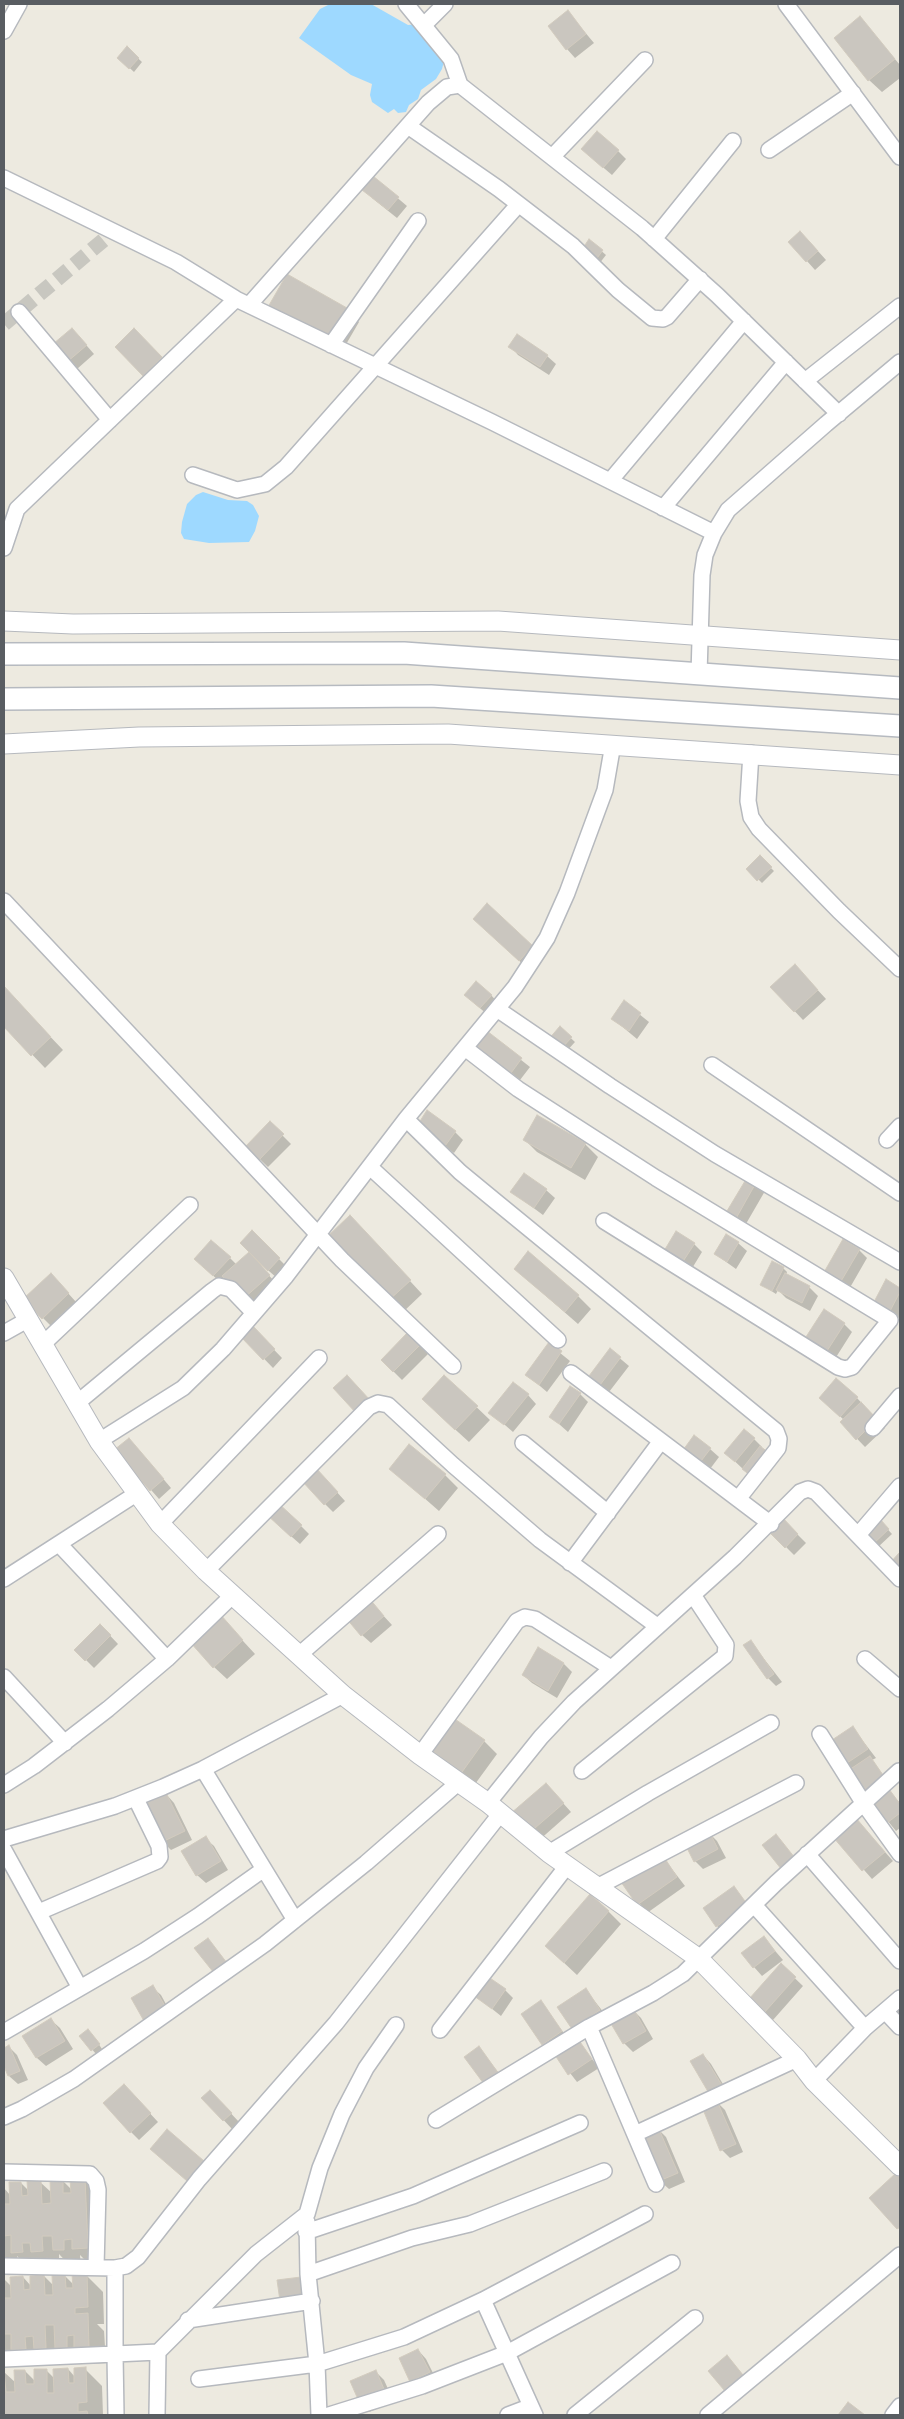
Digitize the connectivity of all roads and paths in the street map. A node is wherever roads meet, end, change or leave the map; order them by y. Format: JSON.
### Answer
{"nodes":[{"id":1,"x":19,"y":4,"type":"edge"},
{"id":2,"x":406,"y":4,"type":"edge"},
{"id":3,"x":446,"y":4,"type":"edge"},
{"id":4,"x":786,"y":4,"type":"edge"},
{"id":5,"x":424,"y":25,"type":"junction"},
{"id":6,"x":4,"y":31,"type":"edge"},
{"id":7,"x":644,"y":60,"type":"dead end"},
{"id":8,"x":460,"y":86,"type":"junction"},
{"id":9,"x":852,"y":93,"type":"junction"},
{"id":10,"x":408,"y":126,"type":"junction"},
{"id":11,"x":733,"y":141,"type":"dead end"},
{"id":12,"x":769,"y":150,"type":"dead end"},
{"id":13,"x":552,"y":157,"type":"junction"},
{"id":14,"x":900,"y":157,"type":"edge"},
{"id":15,"x":4,"y":178,"type":"edge"},
{"id":16,"x":518,"y":205,"type":"junction"},
{"id":17,"x":418,"y":221,"type":"dead end"},
{"id":18,"x":654,"y":238,"type":"junction"},
{"id":19,"x":700,"y":279,"type":"junction"},
{"id":20,"x":242,"y":302,"type":"junction"},
{"id":21,"x":900,"y":306,"type":"edge"},
{"id":22,"x":19,"y":312,"type":"dead end"},
{"id":23,"x":744,"y":321,"type":"junction"},
{"id":24,"x":331,"y":344,"type":"junction"},
{"id":25,"x":786,"y":362,"type":"junction"},
{"id":26,"x":900,"y":362,"type":"edge"},
{"id":27,"x":377,"y":366,"type":"junction"},
{"id":28,"x":805,"y":381,"type":"junction"},
{"id":29,"x":839,"y":414,"type":"junction"},
{"id":30,"x":110,"y":420,"type":"junction"},
{"id":31,"x":193,"y":475,"type":"dead end"},
{"id":32,"x":610,"y":481,"type":"junction"},
{"id":33,"x":663,"y":508,"type":"junction"},
{"id":34,"x":714,"y":533,"type":"junction"},
{"id":35,"x":4,"y":548,"type":"edge"},
{"id":36,"x":4,"y":621,"type":"edge"},
{"id":37,"x":701,"y":636,"type":"junction"},
{"id":38,"x":900,"y":650,"type":"edge"},
{"id":39,"x":4,"y":654,"type":"edge"},
{"id":40,"x":699,"y":674,"type":"junction"},
{"id":41,"x":900,"y":688,"type":"edge"},
{"id":42,"x":4,"y":699,"type":"edge"},
{"id":43,"x":900,"y":726,"type":"edge"},
{"id":44,"x":4,"y":744,"type":"edge"},
{"id":45,"x":613,"y":744,"type":"junction"},
{"id":46,"x":751,"y":754,"type":"junction"},
{"id":47,"x":900,"y":765,"type":"edge"},
{"id":48,"x":4,"y":901,"type":"edge"},
{"id":49,"x":900,"y":969,"type":"edge"},
{"id":50,"x":497,"y":1009,"type":"junction"},
{"id":51,"x":465,"y":1048,"type":"junction"},
{"id":52,"x":712,"y":1065,"type":"dead end"},
{"id":53,"x":406,"y":1119,"type":"junction"},
{"id":54,"x":900,"y":1126,"type":"edge"},
{"id":55,"x":887,"y":1140,"type":"dead end"},
{"id":56,"x":370,"y":1168,"type":"junction"},
{"id":57,"x":900,"y":1193,"type":"edge"},
{"id":58,"x":190,"y":1205,"type":"dead end"},
{"id":59,"x":604,"y":1221,"type":"dead end"},
{"id":60,"x":319,"y":1233,"type":"junction"},
{"id":61,"x":900,"y":1262,"type":"edge"},
{"id":62,"x":4,"y":1278,"type":"edge"},
{"id":63,"x":254,"y":1313,"type":"junction"},
{"id":64,"x":28,"y":1319,"type":"junction"},
{"id":65,"x":4,"y":1333,"type":"edge"},
{"id":66,"x":558,"y":1340,"type":"dead end"},
{"id":67,"x":43,"y":1344,"type":"junction"},
{"id":68,"x":319,"y":1358,"type":"dead end"},
{"id":69,"x":453,"y":1366,"type":"dead end"},
{"id":70,"x":570,"y":1373,"type":"dead end"},
{"id":71,"x":900,"y":1396,"type":"edge"},
{"id":72,"x":77,"y":1403,"type":"junction"},
{"id":73,"x":873,"y":1428,"type":"dead end"},
{"id":74,"x":99,"y":1441,"type":"junction"},
{"id":75,"x":661,"y":1441,"type":"junction"},
{"id":76,"x":523,"y":1443,"type":"dead end"},
{"id":77,"x":900,"y":1486,"type":"edge"},
{"id":78,"x":136,"y":1494,"type":"junction"},
{"id":79,"x":738,"y":1499,"type":"junction"},
{"id":80,"x":608,"y":1513,"type":"junction"},
{"id":81,"x":160,"y":1524,"type":"junction"},
{"id":82,"x":771,"y":1524,"type":"junction"},
{"id":83,"x":438,"y":1534,"type":"dead end"},
{"id":84,"x":858,"y":1534,"type":"junction"},
{"id":85,"x":59,"y":1544,"type":"junction"},
{"id":86,"x":570,"y":1563,"type":"junction"},
{"id":87,"x":206,"y":1571,"type":"junction"},
{"id":88,"x":4,"y":1579,"type":"edge"},
{"id":89,"x":900,"y":1579,"type":"edge"},
{"id":90,"x":693,"y":1595,"type":"junction"},
{"id":91,"x":232,"y":1596,"type":"junction"},
{"id":92,"x":657,"y":1626,"type":"junction"},
{"id":93,"x":299,"y":1656,"type":"junction"},
{"id":94,"x":167,"y":1659,"type":"junction"},
{"id":95,"x":865,"y":1659,"type":"dead end"},
{"id":96,"x":611,"y":1668,"type":"junction"},
{"id":97,"x":4,"y":1677,"type":"edge"},
{"id":98,"x":900,"y":1689,"type":"edge"},
{"id":99,"x":343,"y":1695,"type":"junction"},
{"id":100,"x":771,"y":1723,"type":"dead end"},
{"id":101,"x":820,"y":1734,"type":"dead end"},
{"id":102,"x":65,"y":1743,"type":"junction"},
{"id":103,"x":420,"y":1755,"type":"junction"},
{"id":104,"x":202,"y":1770,"type":"junction"},
{"id":105,"x":582,"y":1770,"type":"dead end"},
{"id":106,"x":899,"y":1771,"type":"dead end"},
{"id":107,"x":459,"y":1782,"type":"junction"},
{"id":108,"x":796,"y":1783,"type":"dead end"},
{"id":109,"x":4,"y":1785,"type":"edge"},
{"id":110,"x":136,"y":1799,"type":"junction"},
{"id":111,"x":864,"y":1804,"type":"junction"},
{"id":112,"x":494,"y":1808,"type":"junction"},
{"id":113,"x":4,"y":1839,"type":"edge"},
{"id":114,"x":549,"y":1853,"type":"junction"},
{"id":115,"x":807,"y":1854,"type":"junction"},
{"id":116,"x":900,"y":1854,"type":"edge"},
{"id":117,"x":6,"y":1857,"type":"edge"},
{"id":118,"x":567,"y":1866,"type":"junction"},
{"id":119,"x":264,"y":1869,"type":"junction"},
{"id":120,"x":597,"y":1887,"type":"junction"},
{"id":121,"x":754,"y":1905,"type":"junction"},
{"id":122,"x":39,"y":1912,"type":"junction"},
{"id":123,"x":295,"y":1920,"type":"junction"},
{"id":124,"x":698,"y":1958,"type":"junction"},
{"id":125,"x":900,"y":1961,"type":"edge"},
{"id":126,"x":80,"y":1988,"type":"junction"},
{"id":127,"x":900,"y":1998,"type":"edge"},
{"id":128,"x":885,"y":2011,"type":"junction"},
{"id":129,"x":396,"y":2026,"type":"dead end"},
{"id":130,"x":589,"y":2026,"type":"junction"},
{"id":131,"x":900,"y":2027,"type":"edge"},
{"id":132,"x":865,"y":2028,"type":"junction"},
{"id":133,"x":440,"y":2030,"type":"dead end"},
{"id":134,"x":4,"y":2032,"type":"edge"},
{"id":135,"x":796,"y":2059,"type":"junction"},
{"id":136,"x":814,"y":2081,"type":"junction"},
{"id":137,"x":4,"y":2117,"type":"edge"},
{"id":138,"x":436,"y":2120,"type":"dead end"},
{"id":139,"x":580,"y":2122,"type":"dead end"},
{"id":140,"x":635,"y":2134,"type":"junction"},
{"id":141,"x":900,"y":2166,"type":"edge"},
{"id":142,"x":604,"y":2171,"type":"dead end"},
{"id":143,"x":4,"y":2172,"type":"edge"},
{"id":144,"x":656,"y":2184,"type":"dead end"},
{"id":145,"x":307,"y":2214,"type":"junction"},
{"id":146,"x":645,"y":2214,"type":"dead end"},
{"id":147,"x":306,"y":2232,"type":"junction"},
{"id":148,"x":900,"y":2255,"type":"edge"},
{"id":149,"x":672,"y":2263,"type":"dead end"},
{"id":150,"x":4,"y":2266,"type":"edge"},
{"id":151,"x":96,"y":2267,"type":"junction"},
{"id":152,"x":114,"y":2268,"type":"junction"},
{"id":153,"x":308,"y":2274,"type":"junction"},
{"id":154,"x":312,"y":2300,"type":"junction"},
{"id":155,"x":483,"y":2300,"type":"junction"},
{"id":156,"x":694,"y":2318,"type":"dead end"},
{"id":157,"x":188,"y":2320,"type":"junction"},
{"id":158,"x":158,"y":2352,"type":"junction"},
{"id":159,"x":507,"y":2352,"type":"junction"},
{"id":160,"x":115,"y":2354,"type":"junction"},
{"id":161,"x":4,"y":2359,"type":"edge"},
{"id":162,"x":317,"y":2364,"type":"junction"},
{"id":163,"x":199,"y":2379,"type":"dead end"},
{"id":164,"x":900,"y":2406,"type":"edge"},
{"id":165,"x":724,"y":2410,"type":"edge"},
{"id":166,"x":532,"y":2411,"type":"edge"},
{"id":167,"x":116,"y":2415,"type":"edge"},
{"id":168,"x":157,"y":2415,"type":"edge"},
{"id":169,"x":318,"y":2415,"type":"edge"},
{"id":170,"x":328,"y":2415,"type":"edge"},
{"id":171,"x":508,"y":2415,"type":"edge"},
{"id":172,"x":575,"y":2415,"type":"edge"},
{"id":173,"x":708,"y":2415,"type":"edge"},
{"id":174,"x":893,"y":2415,"type":"edge"}],
"edges":[{"from":1,"to":6,"type":"street"},
{"from":2,"to":5,"type":"street"},
{"from":3,"to":5,"type":"street"},
{"from":4,"to":9,"type":"street"},
{"from":5,"to":8,"type":"street"},
{"from":7,"to":13,"type":"street"},
{"from":8,"to":10,"type":"street"},
{"from":8,"to":13,"type":"street"},
{"from":9,"to":12,"type":"street"},
{"from":9,"to":14,"type":"street"},
{"from":10,"to":16,"type":"street"},
{"from":10,"to":20,"type":"street"},
{"from":11,"to":18,"type":"street"},
{"from":13,"to":18,"type":"street"},
{"from":15,"to":20,"type":"street"},
{"from":16,"to":19,"type":"street"},
{"from":16,"to":27,"type":"street"},
{"from":17,"to":24,"type":"street"},
{"from":18,"to":19,"type":"street"},
{"from":19,"to":23,"type":"street"},
{"from":20,"to":24,"type":"street"},
{"from":20,"to":30,"type":"street"},
{"from":21,"to":28,"type":"street"},
{"from":22,"to":30,"type":"street"},
{"from":23,"to":25,"type":"street"},
{"from":23,"to":32,"type":"street"},
{"from":24,"to":27,"type":"street"},
{"from":25,"to":28,"type":"street"},
{"from":25,"to":33,"type":"street"},
{"from":26,"to":29,"type":"street"},
{"from":27,"to":31,"type":"street"},
{"from":27,"to":32,"type":"street"},
{"from":28,"to":29,"type":"street"},
{"from":29,"to":34,"type":"street"},
{"from":30,"to":35,"type":"street"},
{"from":32,"to":33,"type":"street"},
{"from":33,"to":34,"type":"street"},
{"from":34,"to":37,"type":"street"},
{"from":36,"to":37,"type":"street"},
{"from":37,"to":38,"type":"street"},
{"from":37,"to":40,"type":"street"},
{"from":39,"to":40,"type":"main road"},
{"from":40,"to":41,"type":"main road"},
{"from":42,"to":43,"type":"main road"},
{"from":44,"to":45,"type":"street"},
{"from":45,"to":46,"type":"street"},
{"from":45,"to":50,"type":"street"},
{"from":46,"to":47,"type":"street"},
{"from":46,"to":49,"type":"street"},
{"from":48,"to":60,"type":"street"},
{"from":50,"to":51,"type":"street"},
{"from":50,"to":61,"type":"street"},
{"from":51,"to":53,"type":"street"},
{"from":51,"to":59,"type":"street"},
{"from":52,"to":57,"type":"street"},
{"from":53,"to":56,"type":"street"},
{"from":53,"to":79,"type":"street"},
{"from":54,"to":55,"type":"street"},
{"from":56,"to":60,"type":"street"},
{"from":56,"to":66,"type":"street"},
{"from":58,"to":67,"type":"street"},
{"from":60,"to":63,"type":"street"},
{"from":60,"to":69,"type":"street"},
{"from":62,"to":64,"type":"street"},
{"from":63,"to":72,"type":"street"},
{"from":63,"to":74,"type":"street"},
{"from":64,"to":65,"type":"street"},
{"from":64,"to":67,"type":"street"},
{"from":67,"to":72,"type":"street"},
{"from":68,"to":81,"type":"street"},
{"from":70,"to":75,"type":"street"},
{"from":71,"to":73,"type":"street"},
{"from":72,"to":74,"type":"street"},
{"from":74,"to":78,"type":"street"},
{"from":75,"to":79,"type":"street"},
{"from":75,"to":80,"type":"street"},
{"from":76,"to":80,"type":"street"},
{"from":77,"to":84,"type":"street"},
{"from":78,"to":81,"type":"street"},
{"from":78,"to":85,"type":"street"},
{"from":79,"to":82,"type":"street"},
{"from":80,"to":86,"type":"street"},
{"from":81,"to":87,"type":"street"},
{"from":82,"to":84,"type":"street"},
{"from":82,"to":90,"type":"street"},
{"from":83,"to":93,"type":"street"},
{"from":84,"to":89,"type":"street"},
{"from":85,"to":88,"type":"street"},
{"from":85,"to":94,"type":"street"},
{"from":86,"to":87,"type":"street"},
{"from":86,"to":92,"type":"street"},
{"from":87,"to":91,"type":"street"},
{"from":90,"to":92,"type":"street"},
{"from":90,"to":105,"type":"street"},
{"from":91,"to":93,"type":"street"},
{"from":91,"to":94,"type":"street"},
{"from":92,"to":96,"type":"street"},
{"from":93,"to":99,"type":"street"},
{"from":94,"to":102,"type":"street"},
{"from":95,"to":98,"type":"street"},
{"from":96,"to":103,"type":"street"},
{"from":96,"to":112,"type":"street"},
{"from":97,"to":102,"type":"street"},
{"from":99,"to":103,"type":"street"},
{"from":99,"to":104,"type":"street"},
{"from":100,"to":114,"type":"street"},
{"from":101,"to":111,"type":"street"},
{"from":102,"to":109,"type":"street"},
{"from":103,"to":107,"type":"street"},
{"from":104,"to":110,"type":"street"},
{"from":104,"to":119,"type":"street"},
{"from":106,"to":111,"type":"street"},
{"from":107,"to":112,"type":"street"},
{"from":107,"to":123,"type":"street"},
{"from":108,"to":120,"type":"street"},
{"from":110,"to":113,"type":"street"},
{"from":110,"to":122,"type":"street"},
{"from":111,"to":115,"type":"street"},
{"from":111,"to":116,"type":"street"},
{"from":112,"to":114,"type":"street"},
{"from":112,"to":152,"type":"street"},
{"from":114,"to":118,"type":"street"},
{"from":115,"to":121,"type":"street"},
{"from":115,"to":125,"type":"street"},
{"from":117,"to":122,"type":"street"},
{"from":118,"to":120,"type":"street"},
{"from":118,"to":133,"type":"street"},
{"from":119,"to":123,"type":"street"},
{"from":119,"to":126,"type":"street"},
{"from":120,"to":124,"type":"street"},
{"from":121,"to":124,"type":"street"},
{"from":121,"to":132,"type":"street"},
{"from":122,"to":126,"type":"street"},
{"from":123,"to":137,"type":"street"},
{"from":124,"to":130,"type":"street"},
{"from":124,"to":135,"type":"street"},
{"from":126,"to":134,"type":"street"},
{"from":127,"to":128,"type":"street"},
{"from":128,"to":131,"type":"street"},
{"from":128,"to":132,"type":"street"},
{"from":129,"to":145,"type":"street"},
{"from":130,"to":138,"type":"street"},
{"from":130,"to":140,"type":"street"},
{"from":132,"to":136,"type":"street"},
{"from":135,"to":136,"type":"street"},
{"from":135,"to":140,"type":"street"},
{"from":136,"to":141,"type":"street"},
{"from":139,"to":147,"type":"street"},
{"from":140,"to":144,"type":"street"},
{"from":142,"to":153,"type":"street"},
{"from":143,"to":151,"type":"street"},
{"from":145,"to":147,"type":"street"},
{"from":145,"to":157,"type":"street"},
{"from":146,"to":155,"type":"street"},
{"from":147,"to":153,"type":"street"},
{"from":148,"to":165,"type":"street"},
{"from":149,"to":159,"type":"street"},
{"from":150,"to":151,"type":"street"},
{"from":151,"to":152,"type":"street"},
{"from":152,"to":160,"type":"street"},
{"from":153,"to":154,"type":"street"},
{"from":154,"to":157,"type":"street"},
{"from":154,"to":162,"type":"street"},
{"from":155,"to":159,"type":"street"},
{"from":155,"to":162,"type":"street"},
{"from":156,"to":172,"type":"street"},
{"from":157,"to":158,"type":"street"},
{"from":158,"to":160,"type":"street"},
{"from":158,"to":168,"type":"street"},
{"from":159,"to":166,"type":"street"},
{"from":159,"to":170,"type":"street"},
{"from":160,"to":161,"type":"street"},
{"from":160,"to":167,"type":"street"},
{"from":162,"to":163,"type":"street"},
{"from":162,"to":169,"type":"street"},
{"from":164,"to":174,"type":"street"},
{"from":165,"to":173,"type":"street"},
{"from":166,"to":171,"type":"street"}]}
